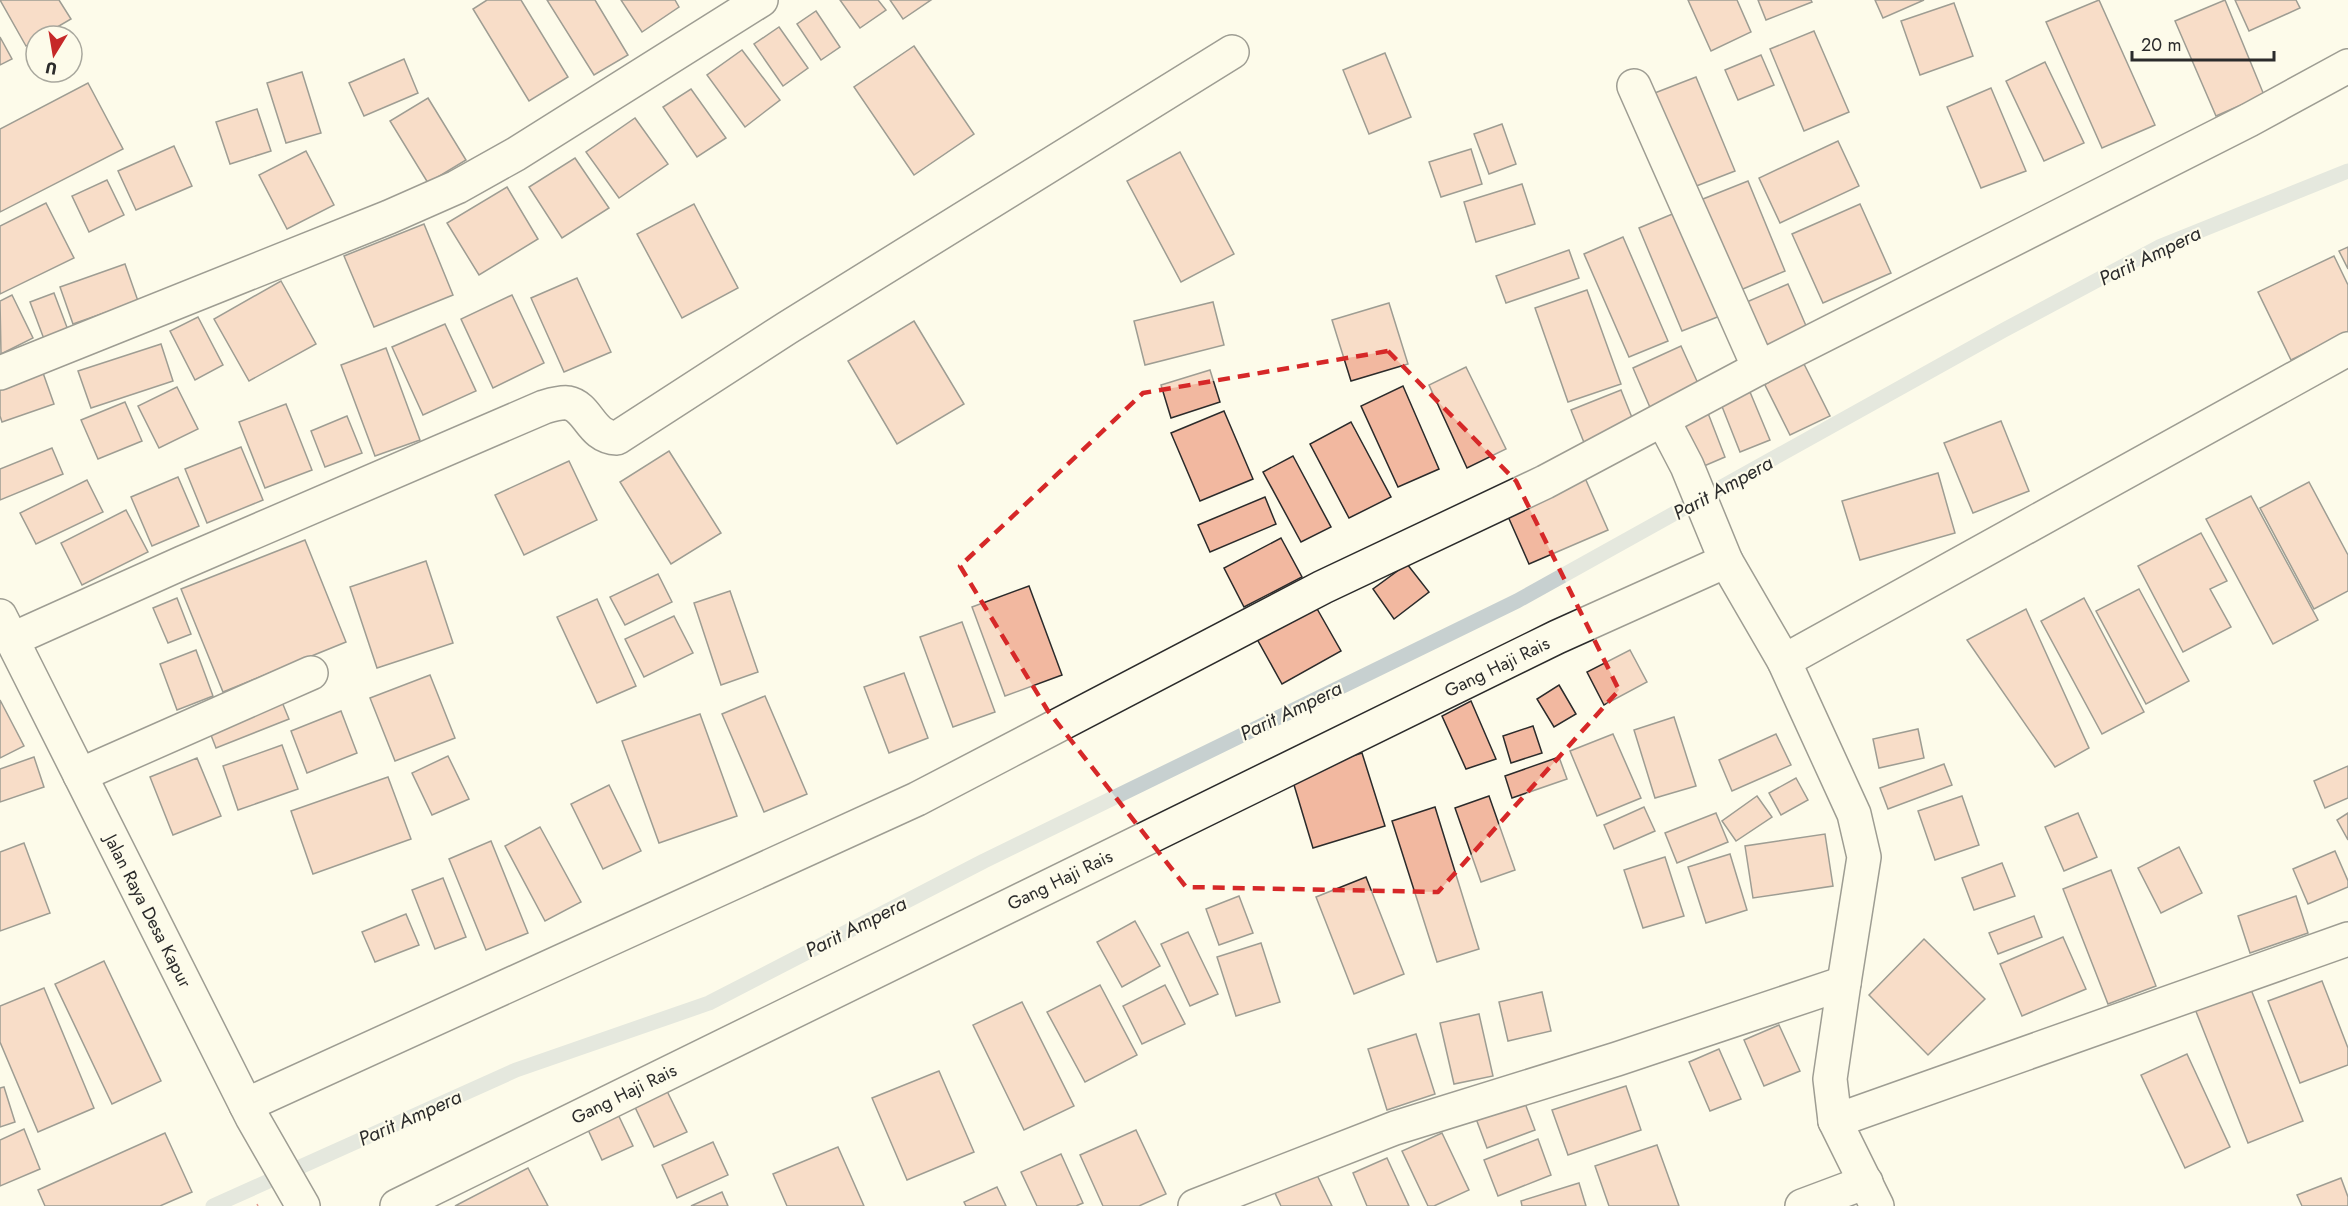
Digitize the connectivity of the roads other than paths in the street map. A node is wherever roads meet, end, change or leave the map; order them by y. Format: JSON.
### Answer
{"nodes":[{"id":1,"x":761,"y":0,"type":"edge"},
{"id":2,"x":1232,"y":52,"type":"dead end"},
{"id":3,"x":2348,"y":66,"type":"edge"},
{"id":4,"x":1634,"y":86,"type":"dead end"},
{"id":5,"x":2348,"y":349,"type":"edge"},
{"id":6,"x":1759,"y":368,"type":"junction"},
{"id":7,"x":0,"y":373,"type":"edge"},
{"id":8,"x":1663,"y":420,"type":"junction"},
{"id":9,"x":1721,"y":547,"type":"junction"},
{"id":10,"x":6,"y":628,"type":"edge"},
{"id":11,"x":1784,"y":661,"type":"junction"},
{"id":12,"x":311,"y":673,"type":"dead end"},
{"id":13,"x":80,"y":775,"type":"junction"},
{"id":14,"x":2348,"y":939,"type":"edge"},
{"id":15,"x":1844,"y":983,"type":"junction"},
{"id":16,"x":249,"y":1111,"type":"junction"},
{"id":17,"x":1835,"y":1121,"type":"junction"},
{"id":18,"x":1871,"y":1194,"type":"edge"},
{"id":19,"x":302,"y":1204,"type":"edge"},
{"id":20,"x":397,"y":1206,"type":"edge"},
{"id":21,"x":1195,"y":1206,"type":"edge"},
{"id":22,"x":1802,"y":1206,"type":"edge"}],
"edges":[{"from":1,"to":7,"type":"street"},
{"from":2,"to":10,"type":"street"},
{"from":3,"to":6,"type":"street"},
{"from":4,"to":6,"type":"street"},
{"from":5,"to":11,"type":"street"},
{"from":6,"to":8,"type":"street"},
{"from":8,"to":9,"type":"street"},
{"from":8,"to":16,"type":"street"},
{"from":9,"to":11,"type":"street"},
{"from":9,"to":20,"type":"street","name":"Gang Haji Rais"},
{"from":10,"to":13,"type":"street","name":"Jalan Raya Desa Kapur"},
{"from":11,"to":15,"type":"street"},
{"from":12,"to":13,"type":"street"},
{"from":13,"to":16,"type":"street","name":"Jalan Raya Desa Kapur"},
{"from":14,"to":17,"type":"street"},
{"from":15,"to":17,"type":"street"},
{"from":15,"to":21,"type":"street"},
{"from":16,"to":19,"type":"street","name":"Jalan Raya Desa Kapur"},
{"from":17,"to":18,"type":"street"},
{"from":18,"to":22,"type":"street"}]}
